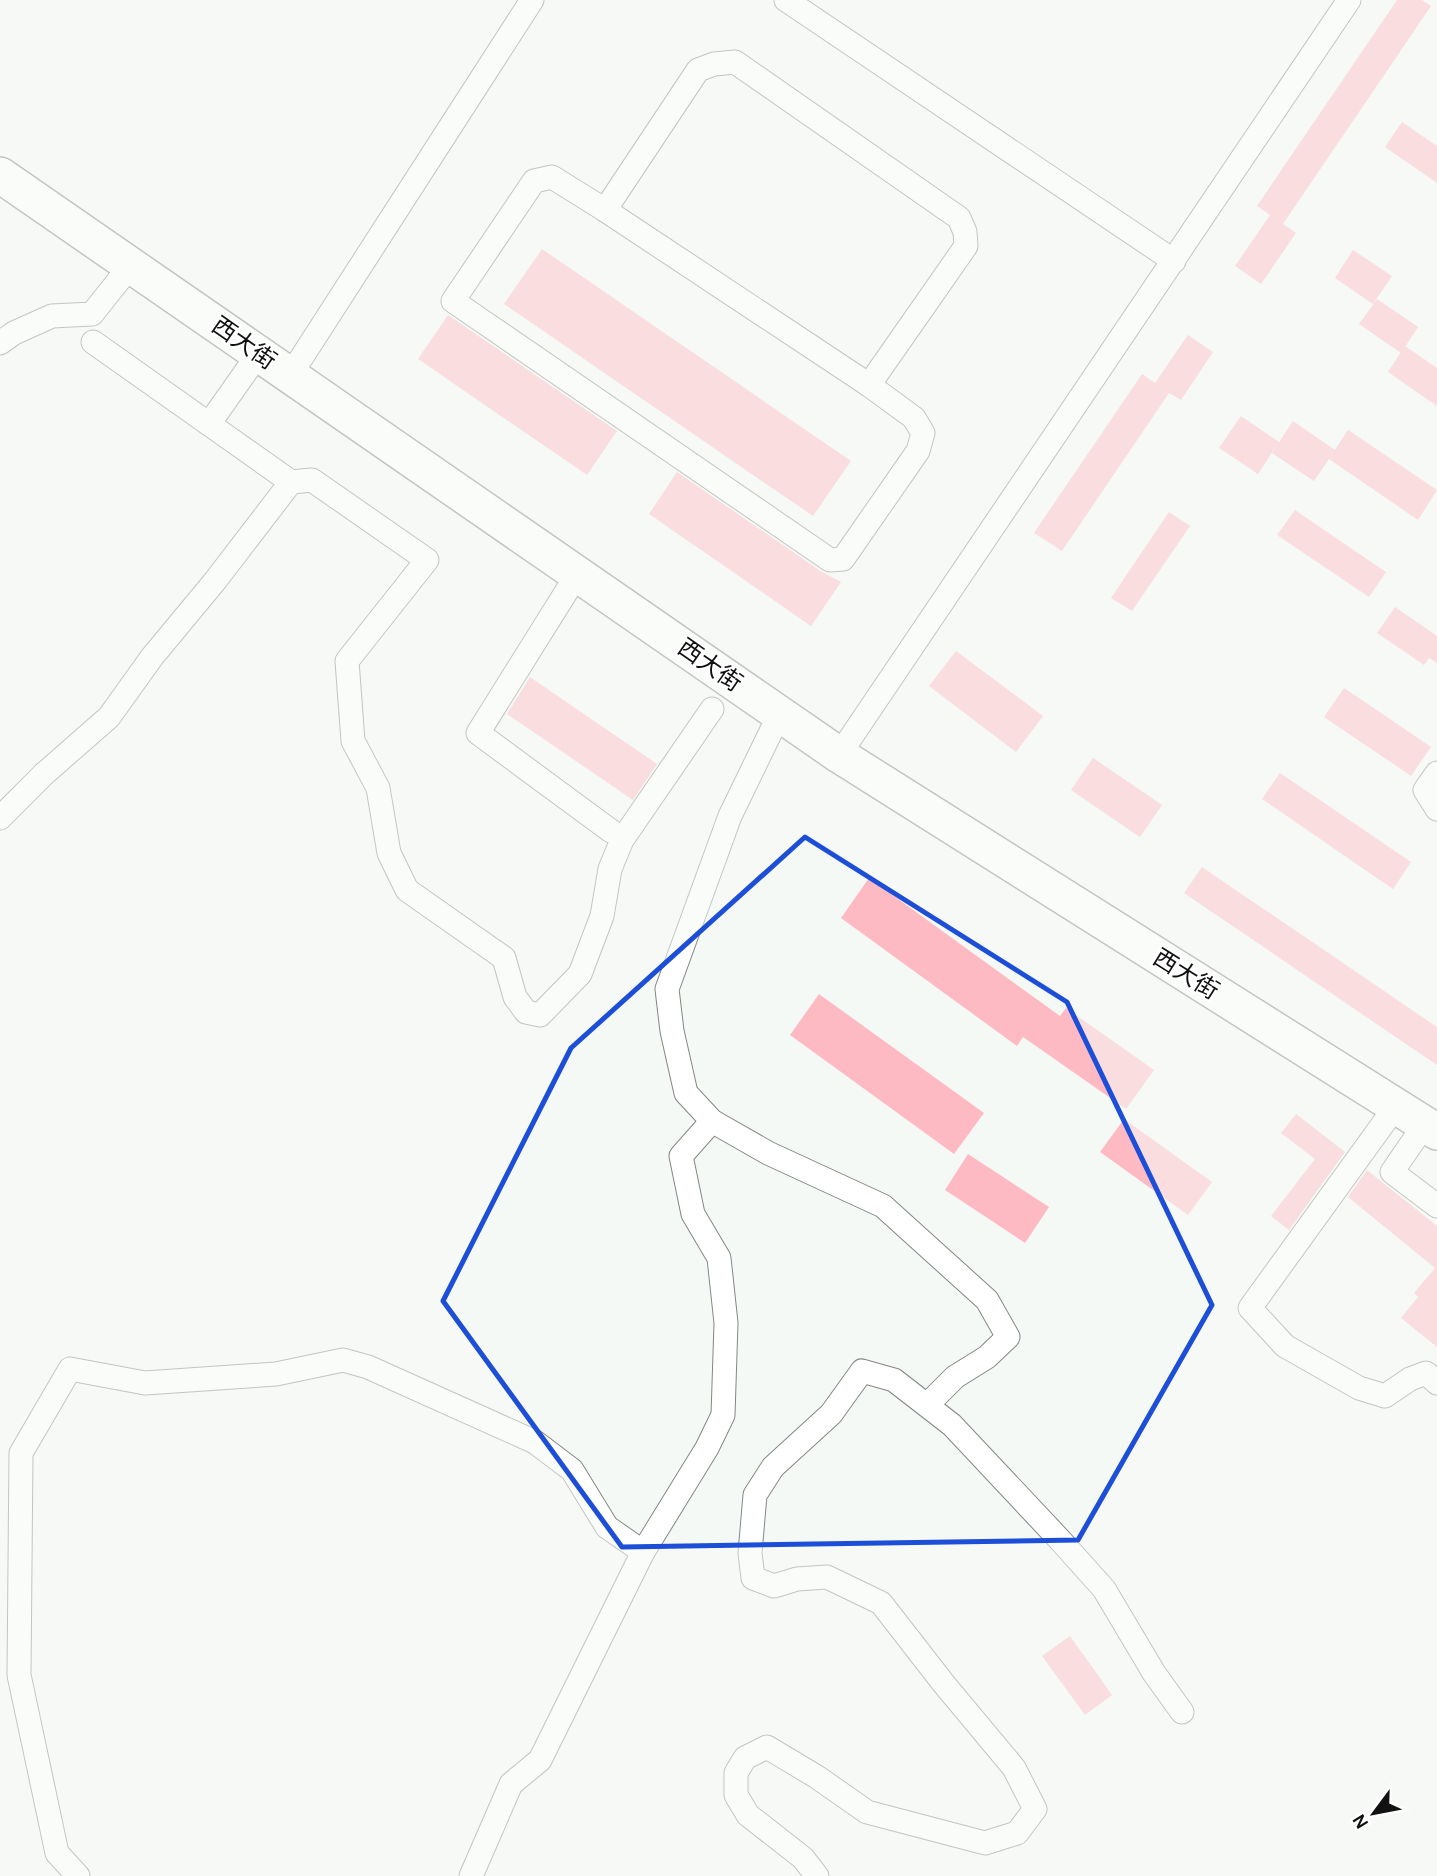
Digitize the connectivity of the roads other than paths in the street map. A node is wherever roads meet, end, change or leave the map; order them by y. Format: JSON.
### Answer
{"nodes":[{"id":1,"x":532,"y":0,"type":"edge"},
{"id":2,"x":786,"y":0,"type":"edge"},
{"id":3,"x":1349,"y":0,"type":"edge"},
{"id":4,"x":1,"y":178,"type":"edge"},
{"id":5,"x":605,"y":210,"type":"junction"},
{"id":6,"x":1174,"y":261,"type":"junction"},
{"id":7,"x":131,"y":265,"type":"junction"},
{"id":8,"x":93,"y":342,"type":"dead end"},
{"id":9,"x":0,"y":343,"type":"edge"},
{"id":10,"x":259,"y":353,"type":"junction"},
{"id":11,"x":291,"y":374,"type":"junction"},
{"id":12,"x":869,"y":385,"type":"junction"},
{"id":13,"x":209,"y":424,"type":"junction"},
{"id":14,"x":291,"y":482,"type":"junction"},
{"id":15,"x":578,"y":573,"type":"junction"},
{"id":16,"x":712,"y":709,"type":"dead end"},
{"id":17,"x":780,"y":713,"type":"junction"},
{"id":18,"x":839,"y":755,"type":"junction"},
{"id":19,"x":1437,"y":773,"type":"edge"},
{"id":20,"x":1437,"y":809,"type":"edge"},
{"id":21,"x":0,"y":818,"type":"edge"},
{"id":22,"x":611,"y":831,"type":"dead end"},
{"id":23,"x":1396,"y":1106,"type":"junction"},
{"id":24,"x":712,"y":1121,"type":"junction"},
{"id":25,"x":1431,"y":1128,"type":"edge"},
{"id":26,"x":1437,"y":1206,"type":"edge"},
{"id":27,"x":1437,"y":1383,"type":"edge"},
{"id":28,"x":927,"y":1405,"type":"junction"},
{"id":29,"x":643,"y":1552,"type":"junction"},
{"id":30,"x":1182,"y":1712,"type":"dead end"},
{"id":31,"x":78,"y":1876,"type":"edge"},
{"id":32,"x":471,"y":1876,"type":"edge"},
{"id":33,"x":817,"y":1876,"type":"edge"}],
"edges":[{"from":1,"to":11,"type":"street"},
{"from":2,"to":6,"type":"street"},
{"from":3,"to":6,"type":"street"},
{"from":4,"to":7,"type":"highway","name":"西大街"},
{"from":5,"to":12,"type":"street"},
{"from":5,"to":12,"type":"street"},
{"from":5,"to":12,"type":"street"},
{"from":6,"to":18,"type":"street"},
{"from":7,"to":9,"type":"street"},
{"from":7,"to":10,"type":"highway","name":"西大街"},
{"from":8,"to":13,"type":"street"},
{"from":10,"to":11,"type":"highway","name":"西大街"},
{"from":10,"to":13,"type":"street"},
{"from":11,"to":15,"type":"highway","name":"西大街"},
{"from":13,"to":14,"type":"street"},
{"from":14,"to":16,"type":"street"},
{"from":14,"to":21,"type":"street"},
{"from":15,"to":17,"type":"highway","name":"西大街"},
{"from":15,"to":22,"type":"street"},
{"from":17,"to":18,"type":"highway","name":"西大街"},
{"from":17,"to":24,"type":"street"},
{"from":18,"to":23,"type":"highway","name":"西大街"},
{"from":19,"to":20,"type":"street"},
{"from":23,"to":25,"type":"highway","name":"西大街"},
{"from":23,"to":27,"type":"street"},
{"from":24,"to":28,"type":"street"},
{"from":24,"to":29,"type":"street"},
{"from":25,"to":26,"type":"street"},
{"from":28,"to":30,"type":"street"},
{"from":28,"to":33,"type":"street"},
{"from":29,"to":31,"type":"street"},
{"from":29,"to":32,"type":"street"}]}
